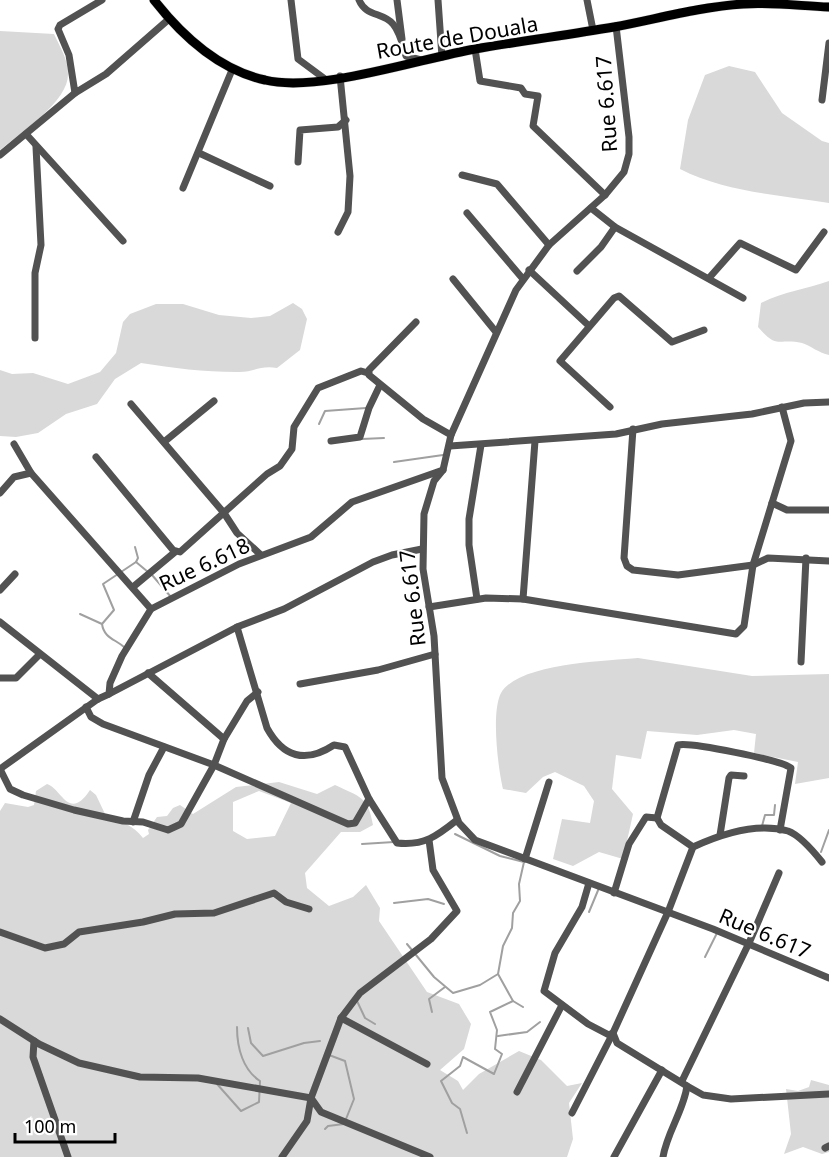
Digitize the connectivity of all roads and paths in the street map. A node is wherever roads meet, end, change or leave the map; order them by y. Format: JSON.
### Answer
{"nodes":[{"id":1,"x":102,"y":0,"type":"edge"},
{"id":2,"x":154,"y":0,"type":"edge"},
{"id":3,"x":291,"y":0,"type":"edge"},
{"id":4,"x":359,"y":0,"type":"edge"},
{"id":5,"x":397,"y":0,"type":"edge"},
{"id":6,"x":438,"y":0,"type":"edge"},
{"id":7,"x":587,"y":0,"type":"edge"},
{"id":8,"x":829,"y":7,"type":"edge"},
{"id":9,"x":169,"y":19,"type":"junction"},
{"id":10,"x":616,"y":26,"type":"junction"},
{"id":11,"x":593,"y":30,"type":"junction"},
{"id":12,"x":829,"y":43,"type":"edge"},
{"id":13,"x":402,"y":44,"type":"junction"},
{"id":14,"x":475,"y":49,"type":"junction"},
{"id":15,"x":442,"y":57,"type":"junction"},
{"id":16,"x":421,"y":60,"type":"junction"},
{"id":17,"x":232,"y":70,"type":"junction"},
{"id":18,"x":340,"y":76,"type":"junction"},
{"id":19,"x":325,"y":79,"type":"junction"},
{"id":20,"x":75,"y":93,"type":"junction"},
{"id":21,"x":822,"y":99,"type":"dead end"},
{"id":22,"x":346,"y":120,"type":"junction"},
{"id":23,"x":26,"y":134,"type":"junction"},
{"id":24,"x":36,"y":147,"type":"junction"},
{"id":25,"x":199,"y":153,"type":"junction"},
{"id":26,"x":0,"y":155,"type":"edge"},
{"id":27,"x":298,"y":162,"type":"dead end"},
{"id":28,"x":462,"y":175,"type":"dead end"},
{"id":29,"x":270,"y":186,"type":"dead end"},
{"id":30,"x":183,"y":188,"type":"dead end"},
{"id":31,"x":605,"y":195,"type":"junction"},
{"id":32,"x":591,"y":208,"type":"junction"},
{"id":33,"x":467,"y":213,"type":"dead end"},
{"id":34,"x":615,"y":227,"type":"junction"},
{"id":35,"x":338,"y":232,"type":"dead end"},
{"id":36,"x":824,"y":232,"type":"dead end"},
{"id":37,"x":123,"y":241,"type":"dead end"},
{"id":38,"x":549,"y":245,"type":"junction"},
{"id":39,"x":529,"y":270,"type":"junction"},
{"id":40,"x":577,"y":271,"type":"dead end"},
{"id":41,"x":709,"y":278,"type":"junction"},
{"id":42,"x":453,"y":279,"type":"dead end"},
{"id":43,"x":523,"y":279,"type":"junction"},
{"id":44,"x":743,"y":298,"type":"dead end"},
{"id":45,"x":416,"y":322,"type":"dead end"},
{"id":46,"x":588,"y":326,"type":"junction"},
{"id":47,"x":704,"y":330,"type":"dead end"},
{"id":48,"x":496,"y":332,"type":"junction"},
{"id":49,"x":35,"y":338,"type":"dead end"},
{"id":50,"x":368,"y":373,"type":"junction"},
{"id":51,"x":380,"y":385,"type":"junction"},
{"id":52,"x":214,"y":401,"type":"dead end"},
{"id":53,"x":829,"y":402,"type":"edge"},
{"id":54,"x":131,"y":404,"type":"dead end"},
{"id":55,"x":610,"y":408,"type":"dead end"},
{"id":56,"x":782,"y":408,"type":"junction"},
{"id":57,"x":633,"y":429,"type":"junction"},
{"id":58,"x":451,"y":435,"type":"junction"},
{"id":59,"x":331,"y":441,"type":"dead end"},
{"id":60,"x":535,"y":441,"type":"junction"},
{"id":61,"x":164,"y":442,"type":"junction"},
{"id":62,"x":14,"y":444,"type":"dead end"},
{"id":63,"x":481,"y":445,"type":"junction"},
{"id":64,"x":450,"y":446,"type":"junction"},
{"id":65,"x":96,"y":457,"type":"dead end"},
{"id":66,"x":443,"y":470,"type":"junction"},
{"id":67,"x":31,"y":473,"type":"junction"},
{"id":68,"x":0,"y":493,"type":"edge"},
{"id":69,"x":772,"y":503,"type":"junction"},
{"id":70,"x":829,"y":510,"type":"edge"},
{"id":71,"x":224,"y":513,"type":"junction"},
{"id":72,"x":422,"y":549,"type":"junction"},
{"id":73,"x":175,"y":552,"type":"junction"},
{"id":74,"x":261,"y":555,"type":"junction"},
{"id":75,"x":806,"y":558,"type":"junction"},
{"id":76,"x":829,"y":561,"type":"edge"},
{"id":77,"x":753,"y":565,"type":"junction"},
{"id":78,"x":15,"y":574,"type":"dead end"},
{"id":79,"x":133,"y":587,"type":"junction"},
{"id":80,"x":0,"y":590,"type":"edge"},
{"id":81,"x":477,"y":599,"type":"junction"},
{"id":82,"x":523,"y":599,"type":"junction"},
{"id":83,"x":429,"y":607,"type":"junction"},
{"id":84,"x":151,"y":609,"type":"junction"},
{"id":85,"x":0,"y":622,"type":"edge"},
{"id":86,"x":237,"y":627,"type":"junction"},
{"id":87,"x":435,"y":654,"type":"junction"},
{"id":88,"x":39,"y":655,"type":"junction"},
{"id":89,"x":801,"y":662,"type":"dead end"},
{"id":90,"x":148,"y":673,"type":"junction"},
{"id":91,"x":0,"y":678,"type":"edge"},
{"id":92,"x":300,"y":684,"type":"dead end"},
{"id":93,"x":258,"y":692,"type":"junction"},
{"id":94,"x":109,"y":694,"type":"junction"},
{"id":95,"x":98,"y":699,"type":"junction"},
{"id":96,"x":86,"y":707,"type":"junction"},
{"id":97,"x":224,"y":739,"type":"junction"},
{"id":98,"x":164,"y":747,"type":"junction"},
{"id":99,"x":214,"y":765,"type":"junction"},
{"id":100,"x":0,"y":769,"type":"edge"},
{"id":101,"x":744,"y":776,"type":"dead end"},
{"id":102,"x":549,"y":782,"type":"dead end"},
{"id":103,"x":369,"y":799,"type":"junction"},
{"id":104,"x":657,"y":818,"type":"junction"},
{"id":105,"x":457,"y":820,"type":"junction"},
{"id":106,"x":133,"y":822,"type":"junction"},
{"id":107,"x":780,"y":830,"type":"junction"},
{"id":108,"x":720,"y":835,"type":"junction"},
{"id":109,"x":429,"y":840,"type":"junction"},
{"id":110,"x":693,"y":847,"type":"junction"},
{"id":111,"x":525,"y":859,"type":"junction"},
{"id":112,"x":822,"y":862,"type":"dead end"},
{"id":113,"x":779,"y":873,"type":"dead end"},
{"id":114,"x":589,"y":883,"type":"junction"},
{"id":115,"x":614,"y":893,"type":"junction"},
{"id":116,"x":309,"y":909,"type":"dead end"},
{"id":117,"x":668,"y":912,"type":"junction"},
{"id":118,"x":0,"y":932,"type":"edge"},
{"id":119,"x":749,"y":943,"type":"junction"},
{"id":120,"x":829,"y":978,"type":"edge"},
{"id":121,"x":562,"y":1005,"type":"junction"},
{"id":122,"x":341,"y":1018,"type":"junction"},
{"id":123,"x":0,"y":1019,"type":"edge"},
{"id":124,"x":612,"y":1033,"type":"junction"},
{"id":125,"x":34,"y":1041,"type":"junction"},
{"id":126,"x":427,"y":1064,"type":"dead end"},
{"id":127,"x":662,"y":1070,"type":"junction"},
{"id":128,"x":684,"y":1083,"type":"junction"},
{"id":129,"x":517,"y":1092,"type":"dead end"},
{"id":130,"x":829,"y":1094,"type":"edge"},
{"id":131,"x":311,"y":1098,"type":"junction"},
{"id":132,"x":572,"y":1113,"type":"dead end"},
{"id":133,"x":68,"y":1157,"type":"edge"},
{"id":134,"x":282,"y":1157,"type":"edge"},
{"id":135,"x":430,"y":1157,"type":"edge"},
{"id":136,"x":614,"y":1157,"type":"edge"},
{"id":137,"x":663,"y":1157,"type":"edge"}],
"edges":[{"from":1,"to":20,"type":"street"},
{"from":2,"to":9,"type":"highway","name":"Route de Douala"},
{"from":3,"to":19,"type":"street"},
{"from":4,"to":13,"type":"street"},
{"from":5,"to":13,"type":"street"},
{"from":6,"to":15,"type":"street"},
{"from":7,"to":11,"type":"street"},
{"from":8,"to":10,"type":"highway","name":"Route de Douala"},
{"from":9,"to":17,"type":"highway","name":"Route de Douala"},
{"from":9,"to":20,"type":"street"},
{"from":10,"to":11,"type":"highway","name":"Route de Douala"},
{"from":10,"to":31,"type":"street","name":"Rue 6.617"},
{"from":11,"to":14,"type":"highway","name":"Route de Douala"},
{"from":12,"to":21,"type":"street"},
{"from":13,"to":16,"type":"street"},
{"from":14,"to":15,"type":"highway","name":"Route de Douala"},
{"from":14,"to":31,"type":"street"},
{"from":15,"to":16,"type":"highway","name":"Route de Douala"},
{"from":16,"to":18,"type":"highway","name":"Route de Douala"},
{"from":17,"to":19,"type":"highway","name":"Route de Douala"},
{"from":17,"to":25,"type":"street"},
{"from":18,"to":19,"type":"highway","name":"Route de Douala"},
{"from":18,"to":22,"type":"street"},
{"from":20,"to":23,"type":"street"},
{"from":22,"to":27,"type":"street"},
{"from":22,"to":35,"type":"street"},
{"from":23,"to":24,"type":"street"},
{"from":23,"to":26,"type":"street"},
{"from":24,"to":37,"type":"street"},
{"from":24,"to":49,"type":"street"},
{"from":25,"to":29,"type":"street"},
{"from":25,"to":30,"type":"street"},
{"from":28,"to":38,"type":"street"},
{"from":31,"to":32,"type":"street","name":"Rue 6.617"},
{"from":32,"to":34,"type":"street"},
{"from":32,"to":38,"type":"street","name":"Rue 6.617"},
{"from":33,"to":43,"type":"street"},
{"from":34,"to":40,"type":"street"},
{"from":34,"to":41,"type":"street"},
{"from":36,"to":41,"type":"street"},
{"from":38,"to":39,"type":"street","name":"Rue 6.617"},
{"from":39,"to":43,"type":"street","name":"Rue 6.617"},
{"from":39,"to":46,"type":"street"},
{"from":41,"to":44,"type":"street"},
{"from":42,"to":48,"type":"street"},
{"from":43,"to":48,"type":"street","name":"Rue 6.617"},
{"from":45,"to":50,"type":"street"},
{"from":46,"to":47,"type":"street"},
{"from":46,"to":55,"type":"street"},
{"from":48,"to":58,"type":"street","name":"Rue 6.617"},
{"from":50,"to":51,"type":"street"},
{"from":50,"to":71,"type":"street"},
{"from":51,"to":58,"type":"street"},
{"from":51,"to":59,"type":"street"},
{"from":52,"to":61,"type":"street"},
{"from":53,"to":56,"type":"street"},
{"from":54,"to":61,"type":"street"},
{"from":56,"to":57,"type":"street"},
{"from":56,"to":69,"type":"street"},
{"from":57,"to":60,"type":"street"},
{"from":57,"to":77,"type":"street"},
{"from":58,"to":64,"type":"street","name":"Rue 6.617"},
{"from":60,"to":63,"type":"street"},
{"from":60,"to":82,"type":"street"},
{"from":61,"to":71,"type":"street"},
{"from":62,"to":67,"type":"street"},
{"from":63,"to":64,"type":"street"},
{"from":63,"to":81,"type":"street"},
{"from":64,"to":66,"type":"street","name":"Rue 6.617"},
{"from":65,"to":73,"type":"street"},
{"from":66,"to":72,"type":"street","name":"Rue 6.617"},
{"from":66,"to":74,"type":"street","name":"Rue 6.618"},
{"from":67,"to":68,"type":"street"},
{"from":67,"to":79,"type":"street"},
{"from":69,"to":70,"type":"street"},
{"from":69,"to":77,"type":"street"},
{"from":71,"to":73,"type":"street"},
{"from":71,"to":74,"type":"street"},
{"from":72,"to":83,"type":"street","name":"Rue 6.617"},
{"from":72,"to":86,"type":"street"},
{"from":73,"to":79,"type":"street"},
{"from":74,"to":84,"type":"street","name":"Rue 6.618"},
{"from":75,"to":76,"type":"street"},
{"from":75,"to":77,"type":"street"},
{"from":75,"to":89,"type":"street"},
{"from":77,"to":82,"type":"street"},
{"from":78,"to":80,"type":"street"},
{"from":79,"to":84,"type":"street"},
{"from":81,"to":82,"type":"street"},
{"from":81,"to":83,"type":"street"},
{"from":83,"to":87,"type":"street","name":"Rue 6.617"},
{"from":84,"to":94,"type":"street","name":"Rue 6.618"},
{"from":85,"to":88,"type":"street"},
{"from":86,"to":90,"type":"street"},
{"from":86,"to":93,"type":"street"},
{"from":87,"to":92,"type":"street"},
{"from":87,"to":105,"type":"street","name":"Rue 6.617"},
{"from":88,"to":91,"type":"street"},
{"from":88,"to":95,"type":"street"},
{"from":90,"to":94,"type":"street"},
{"from":90,"to":97,"type":"street"},
{"from":93,"to":97,"type":"street"},
{"from":93,"to":103,"type":"street"},
{"from":94,"to":95,"type":"street"},
{"from":95,"to":96,"type":"street"},
{"from":96,"to":98,"type":"street"},
{"from":96,"to":100,"type":"street"},
{"from":97,"to":99,"type":"street"},
{"from":98,"to":99,"type":"street"},
{"from":98,"to":106,"type":"street"},
{"from":99,"to":103,"type":"street"},
{"from":99,"to":106,"type":"street"},
{"from":100,"to":106,"type":"street"},
{"from":101,"to":108,"type":"street"},
{"from":102,"to":111,"type":"street"},
{"from":103,"to":109,"type":"street"},
{"from":104,"to":107,"type":"street"},
{"from":104,"to":110,"type":"street"},
{"from":104,"to":115,"type":"street"},
{"from":105,"to":109,"type":"street"},
{"from":105,"to":111,"type":"street","name":"Rue 6.617"},
{"from":107,"to":108,"type":"street"},
{"from":107,"to":112,"type":"street"},
{"from":108,"to":110,"type":"street"},
{"from":109,"to":122,"type":"street"},
{"from":110,"to":117,"type":"street"},
{"from":111,"to":114,"type":"street","name":"Rue 6.617"},
{"from":113,"to":119,"type":"street"},
{"from":114,"to":115,"type":"street","name":"Rue 6.617"},
{"from":114,"to":121,"type":"street"},
{"from":115,"to":117,"type":"street","name":"Rue 6.617"},
{"from":116,"to":118,"type":"street"},
{"from":117,"to":119,"type":"street","name":"Rue 6.617"},
{"from":117,"to":124,"type":"street"},
{"from":119,"to":120,"type":"street","name":"Rue 6.617"},
{"from":119,"to":128,"type":"street"},
{"from":121,"to":124,"type":"street"},
{"from":121,"to":129,"type":"street"},
{"from":122,"to":126,"type":"street"},
{"from":122,"to":131,"type":"street"},
{"from":123,"to":125,"type":"street"},
{"from":124,"to":127,"type":"street"},
{"from":124,"to":132,"type":"street"},
{"from":125,"to":131,"type":"street"},
{"from":125,"to":133,"type":"street"},
{"from":127,"to":128,"type":"street"},
{"from":127,"to":136,"type":"street"},
{"from":128,"to":130,"type":"street"},
{"from":128,"to":137,"type":"street"},
{"from":131,"to":134,"type":"street"},
{"from":131,"to":135,"type":"street"}]}
